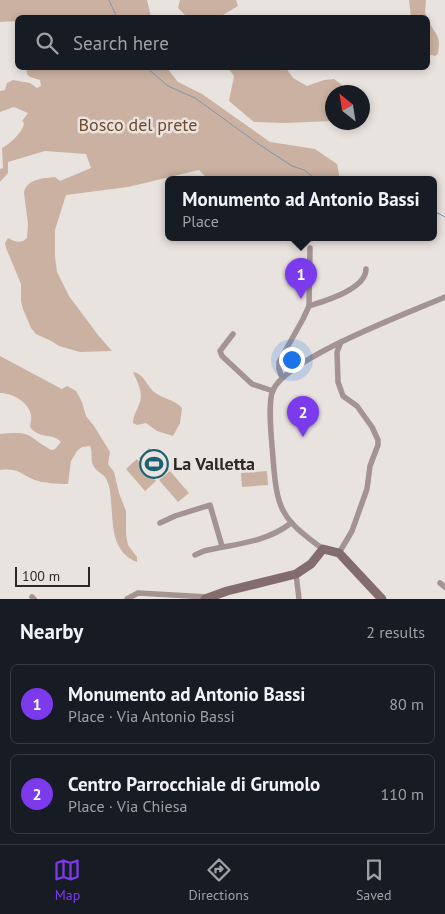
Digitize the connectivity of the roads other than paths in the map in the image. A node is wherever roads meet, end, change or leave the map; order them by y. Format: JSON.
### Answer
{"nodes":[{"id":1,"x":310,"y":248,"type":"dead end"},
{"id":2,"x":366,"y":269,"type":"dead end"},
{"id":3,"x":445,"y":298,"type":"edge"},
{"id":4,"x":309,"y":306,"type":"junction"},
{"id":5,"x":233,"y":334,"type":"dead end"},
{"id":6,"x":341,"y":342,"type":"junction"},
{"id":7,"x":282,"y":378,"type":"junction"},
{"id":8,"x":273,"y":391,"type":"junction"},
{"id":9,"x":160,"y":523,"type":"dead end"},
{"id":10,"x":291,"y":523,"type":"junction"},
{"id":11,"x":222,"y":546,"type":"junction"},
{"id":12,"x":323,"y":549,"type":"junction"},
{"id":13,"x":339,"y":553,"type":"junction"},
{"id":14,"x":195,"y":556,"type":"dead end"},
{"id":15,"x":296,"y":574,"type":"junction"},
{"id":16,"x":128,"y":598,"type":"edge"},
{"id":17,"x":207,"y":598,"type":"edge"},
{"id":18,"x":299,"y":599,"type":"edge"},
{"id":19,"x":382,"y":599,"type":"edge"}],
"edges":[{"from":1,"to":4,"type":"street"},
{"from":2,"to":4,"type":"street"},
{"from":3,"to":6,"type":"street"},
{"from":4,"to":7,"type":"street"},
{"from":5,"to":8,"type":"street"},
{"from":6,"to":7,"type":"street"},
{"from":6,"to":13,"type":"street"},
{"from":7,"to":8,"type":"street"},
{"from":8,"to":10,"type":"street"},
{"from":9,"to":11,"type":"street"},
{"from":10,"to":11,"type":"street"},
{"from":10,"to":12,"type":"street"},
{"from":11,"to":14,"type":"street"},
{"from":12,"to":13,"type":"street"},
{"from":12,"to":15,"type":"street"},
{"from":13,"to":19,"type":"street"},
{"from":15,"to":17,"type":"street"},
{"from":15,"to":18,"type":"street"},
{"from":16,"to":17,"type":"street"}]}
